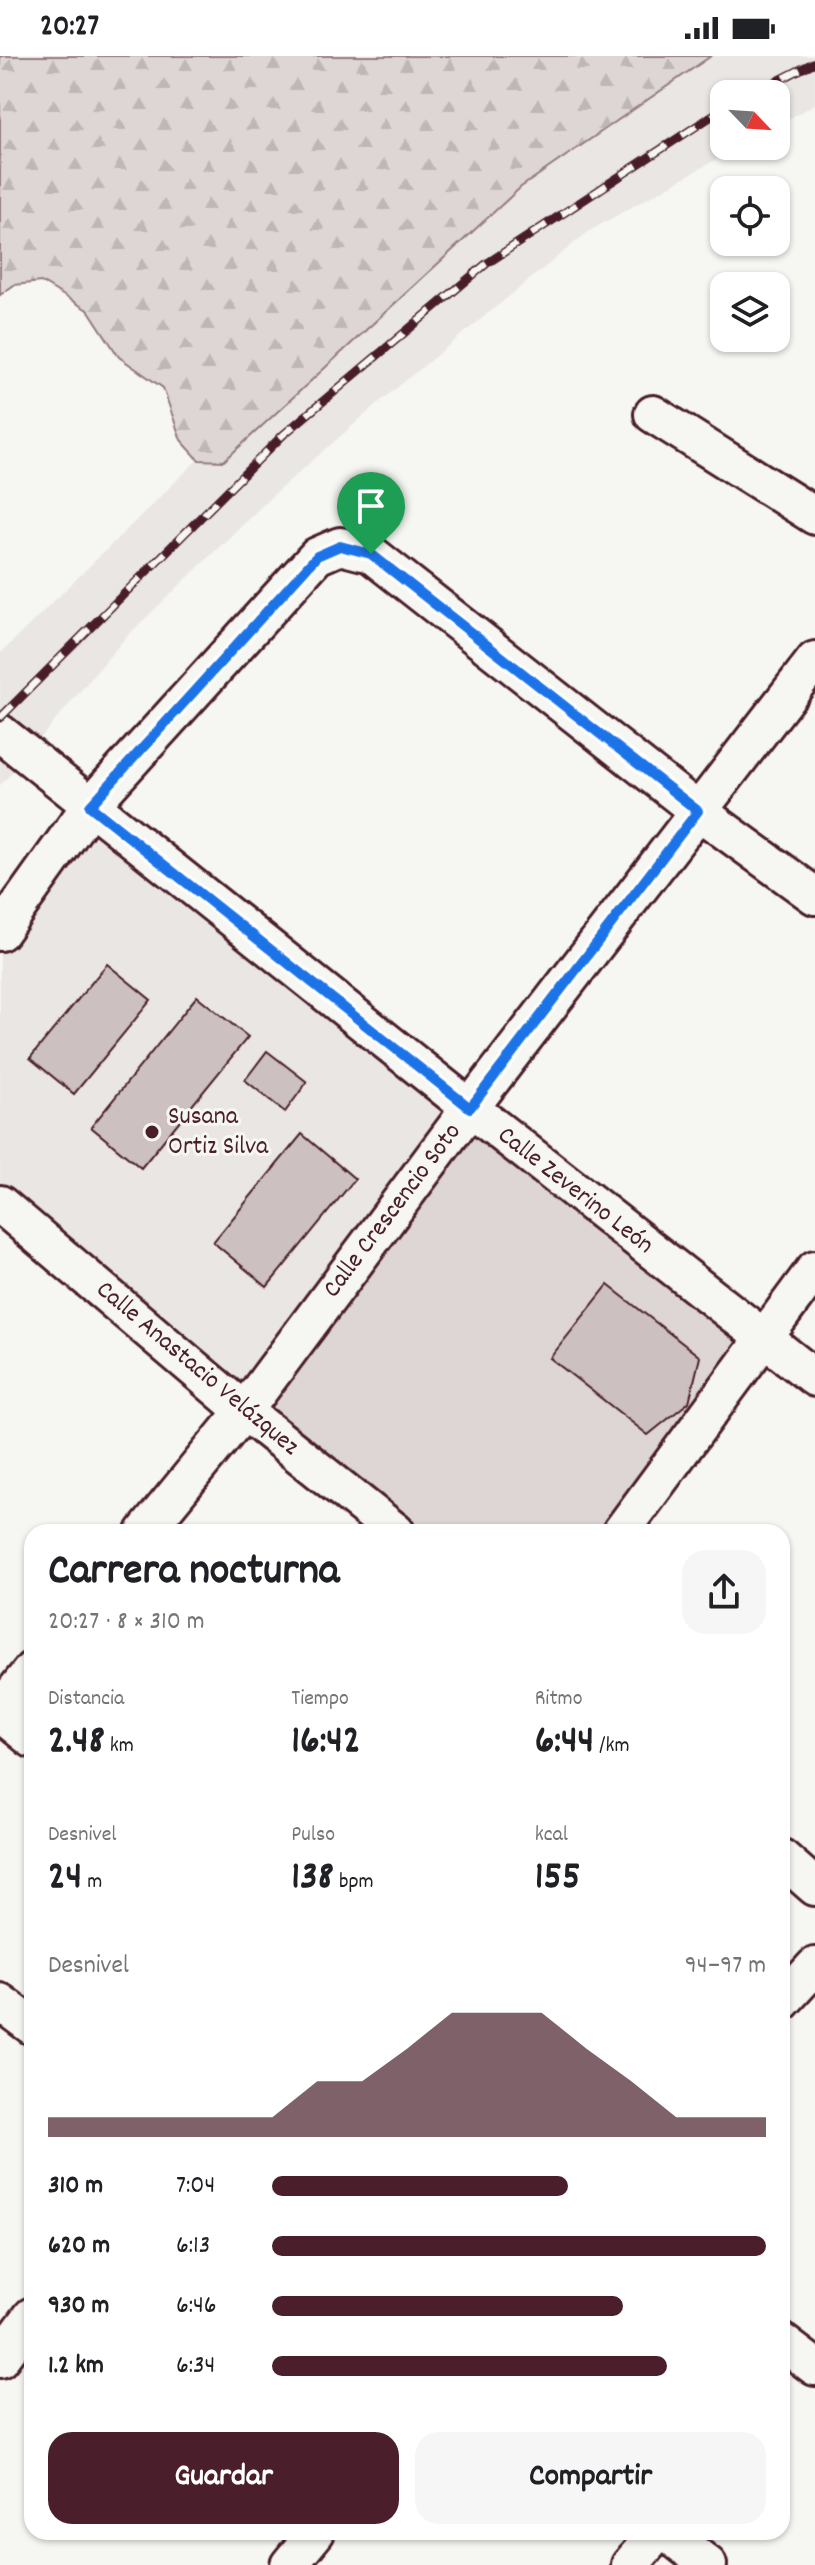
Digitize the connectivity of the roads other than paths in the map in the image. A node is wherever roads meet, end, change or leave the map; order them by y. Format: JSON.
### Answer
{"nodes":[{"id":1,"x":653,"y":414,"type":"dead end"},
{"id":2,"x":815,"y":516,"type":"edge"},
{"id":3,"x":815,"y":660,"type":"edge"},
{"id":4,"x":0,"y":733,"type":"edge"},
{"id":5,"x":90,"y":806,"type":"junction"},
{"id":6,"x":698,"y":811,"type":"junction"},
{"id":7,"x":815,"y":896,"type":"edge"},
{"id":8,"x":0,"y":932,"type":"edge"},
{"id":9,"x":470,"y":1108,"type":"junction"},
{"id":10,"x":0,"y":1204,"type":"edge"},
{"id":11,"x":815,"y":1269,"type":"edge"},
{"id":12,"x":762,"y":1338,"type":"junction"},
{"id":13,"x":815,"y":1378,"type":"edge"},
{"id":14,"x":244,"y":1411,"type":"junction"},
{"id":15,"x":152,"y":1524,"type":"edge"},
{"id":16,"x":386,"y":1524,"type":"edge"},
{"id":17,"x":627,"y":1524,"type":"edge"},
{"id":18,"x":24,"y":1680,"type":"edge"},
{"id":19,"x":0,"y":1711,"type":"edge"},
{"id":20,"x":24,"y":1732,"type":"edge"},
{"id":21,"x":790,"y":1865,"type":"edge"},
{"id":22,"x":815,"y":1887,"type":"edge"},
{"id":23,"x":815,"y":1966,"type":"edge"},
{"id":24,"x":790,"y":1993,"type":"edge"},
{"id":25,"x":0,"y":2002,"type":"edge"},
{"id":26,"x":24,"y":2020,"type":"edge"},
{"id":27,"x":24,"y":2327,"type":"edge"},
{"id":28,"x":790,"y":2348,"type":"edge"},
{"id":29,"x":0,"y":2359,"type":"edge"},
{"id":30,"x":815,"y":2367,"type":"edge"},
{"id":31,"x":309,"y":2540,"type":"edge"},
{"id":32,"x":651,"y":2540,"type":"edge"},
{"id":33,"x":676,"y":2540,"type":"edge"},
{"id":34,"x":289,"y":2565,"type":"edge"},
{"id":35,"x":630,"y":2565,"type":"edge"},
{"id":36,"x":708,"y":2565,"type":"edge"}],
"edges":[{"from":1,"to":2,"type":"street"},
{"from":3,"to":6,"type":"street","name":"Calle Crescencio Soto"},
{"from":4,"to":5,"type":"street","name":"Calle Zeverino León"},
{"from":5,"to":6,"type":"street"},
{"from":5,"to":8,"type":"street"},
{"from":5,"to":9,"type":"street","name":"Calle Zeverino León"},
{"from":6,"to":7,"type":"street"},
{"from":6,"to":9,"type":"street","name":"Calle Crescencio Soto"},
{"from":9,"to":12,"type":"street","name":"Calle Zeverino León"},
{"from":9,"to":14,"type":"street","name":"Calle Crescencio Soto"},
{"from":10,"to":14,"type":"street","name":"Calle Anastacio Velázquez"},
{"from":11,"to":12,"type":"street"},
{"from":12,"to":13,"type":"street","name":"Calle Zeverino León"},
{"from":12,"to":17,"type":"street"},
{"from":14,"to":15,"type":"street","name":"Calle Crescencio Soto"},
{"from":14,"to":16,"type":"street","name":"Calle Anastacio Velázquez"},
{"from":18,"to":19,"type":"street"},
{"from":19,"to":20,"type":"street"},
{"from":21,"to":22,"type":"street"},
{"from":23,"to":24,"type":"street"},
{"from":25,"to":26,"type":"street"},
{"from":27,"to":29,"type":"street"},
{"from":28,"to":30,"type":"street"},
{"from":31,"to":34,"type":"street"},
{"from":32,"to":35,"type":"street"},
{"from":33,"to":36,"type":"street"}]}
